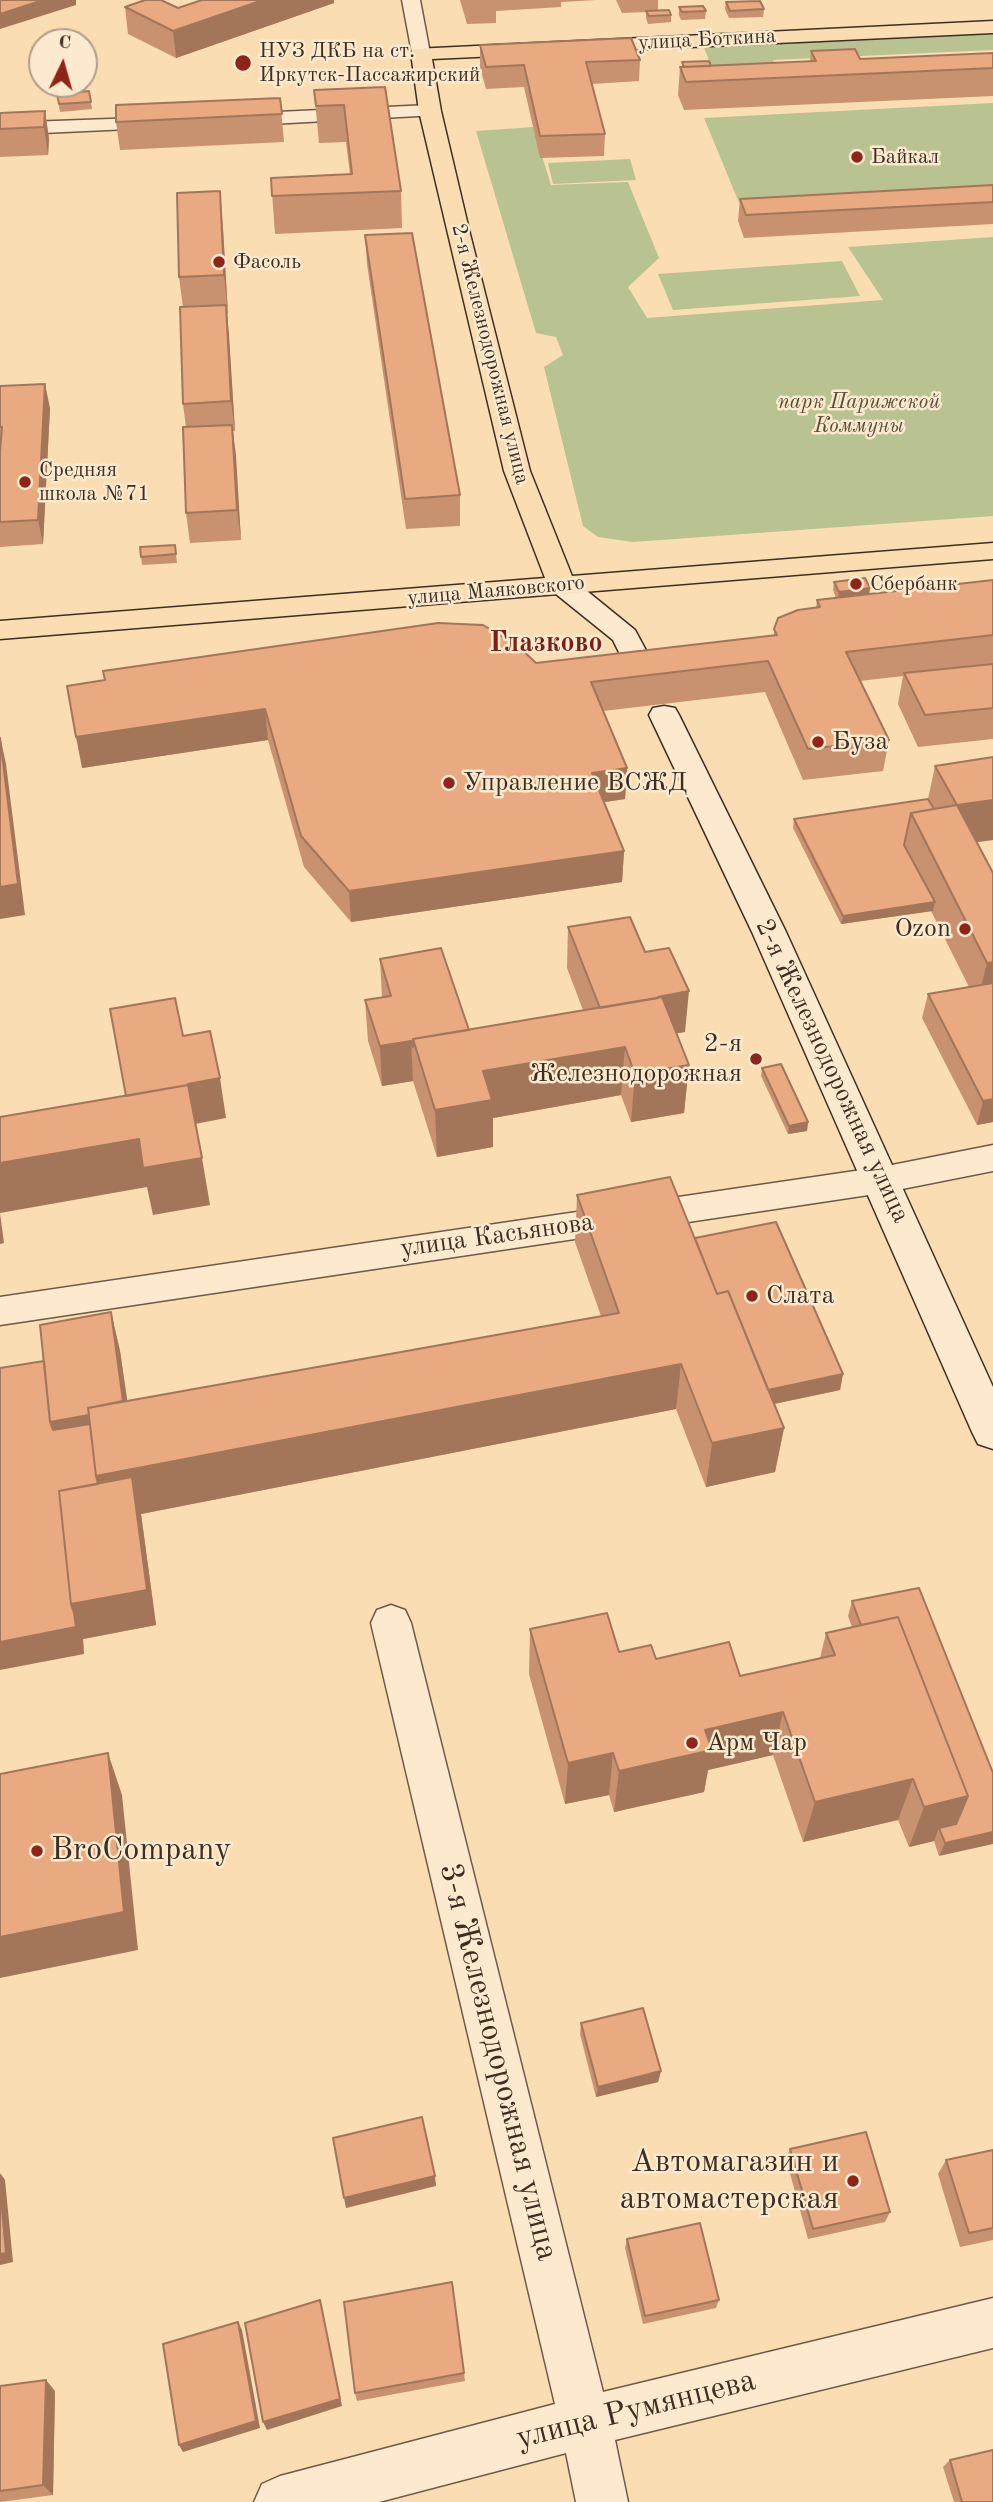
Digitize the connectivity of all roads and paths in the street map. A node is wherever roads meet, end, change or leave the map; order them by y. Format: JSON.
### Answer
{"nodes":[{"id":1,"x":411,"y":0,"type":"edge"},
{"id":2,"x":993,"y":27,"type":"edge"},
{"id":3,"x":421,"y":53,"type":"junction"},
{"id":4,"x":430,"y":111,"type":"junction"},
{"id":5,"x":218,"y":120,"type":"edge"},
{"id":6,"x":179,"y":122,"type":"edge"},
{"id":7,"x":0,"y":129,"type":"edge"},
{"id":8,"x":993,"y":551,"type":"edge"},
{"id":9,"x":561,"y":584,"type":"junction"},
{"id":10,"x":0,"y":630,"type":"edge"},
{"id":11,"x":642,"y":671,"type":"edge"},
{"id":12,"x":664,"y":715,"type":"dead end"},
{"id":13,"x":993,"y":1158,"type":"edge"},
{"id":14,"x":882,"y":1180,"type":"junction"},
{"id":15,"x":0,"y":1311,"type":"edge"},
{"id":16,"x":993,"y":1432,"type":"edge"},
{"id":17,"x":391,"y":1623,"type":"dead end"},
{"id":18,"x":993,"y":2323,"type":"edge"},
{"id":19,"x":585,"y":2421,"type":"junction"},
{"id":20,"x":280,"y":2502,"type":"edge"},
{"id":21,"x":602,"y":2502,"type":"edge"}],
"edges":[{"from":1,"to":3,"type":"street","name":"2-я Железнодорожная улица"},
{"from":2,"to":3,"type":"main road","name":"улица Боткина"},
{"from":3,"to":4,"type":"main road","name":"2-я Железнодорожная улица"},
{"from":4,"to":5,"type":"street"},
{"from":4,"to":9,"type":"main road","name":"2-я Железнодорожная улица"},
{"from":6,"to":7,"type":"street"},
{"from":8,"to":9,"type":"main road","name":"улица Маяковского"},
{"from":9,"to":10,"type":"main road","name":"улица Маяковского"},
{"from":9,"to":11,"type":"main road","name":"2-я Железнодорожная улица"},
{"from":12,"to":14,"type":"main road","name":"2-я Железнодорожная улица"},
{"from":13,"to":14,"type":"street","name":"улица Касьянова"},
{"from":14,"to":15,"type":"street","name":"улица Касьянова"},
{"from":14,"to":16,"type":"main road","name":"2-я Железнодорожная улица"},
{"from":17,"to":19,"type":"street","name":"3-я Железнодорожная улица"},
{"from":18,"to":19,"type":"street","name":"улица Румянцева"},
{"from":19,"to":20,"type":"street","name":"улица Румянцева"},
{"from":19,"to":21,"type":"street","name":"3-я Железнодорожная улица"}]}
